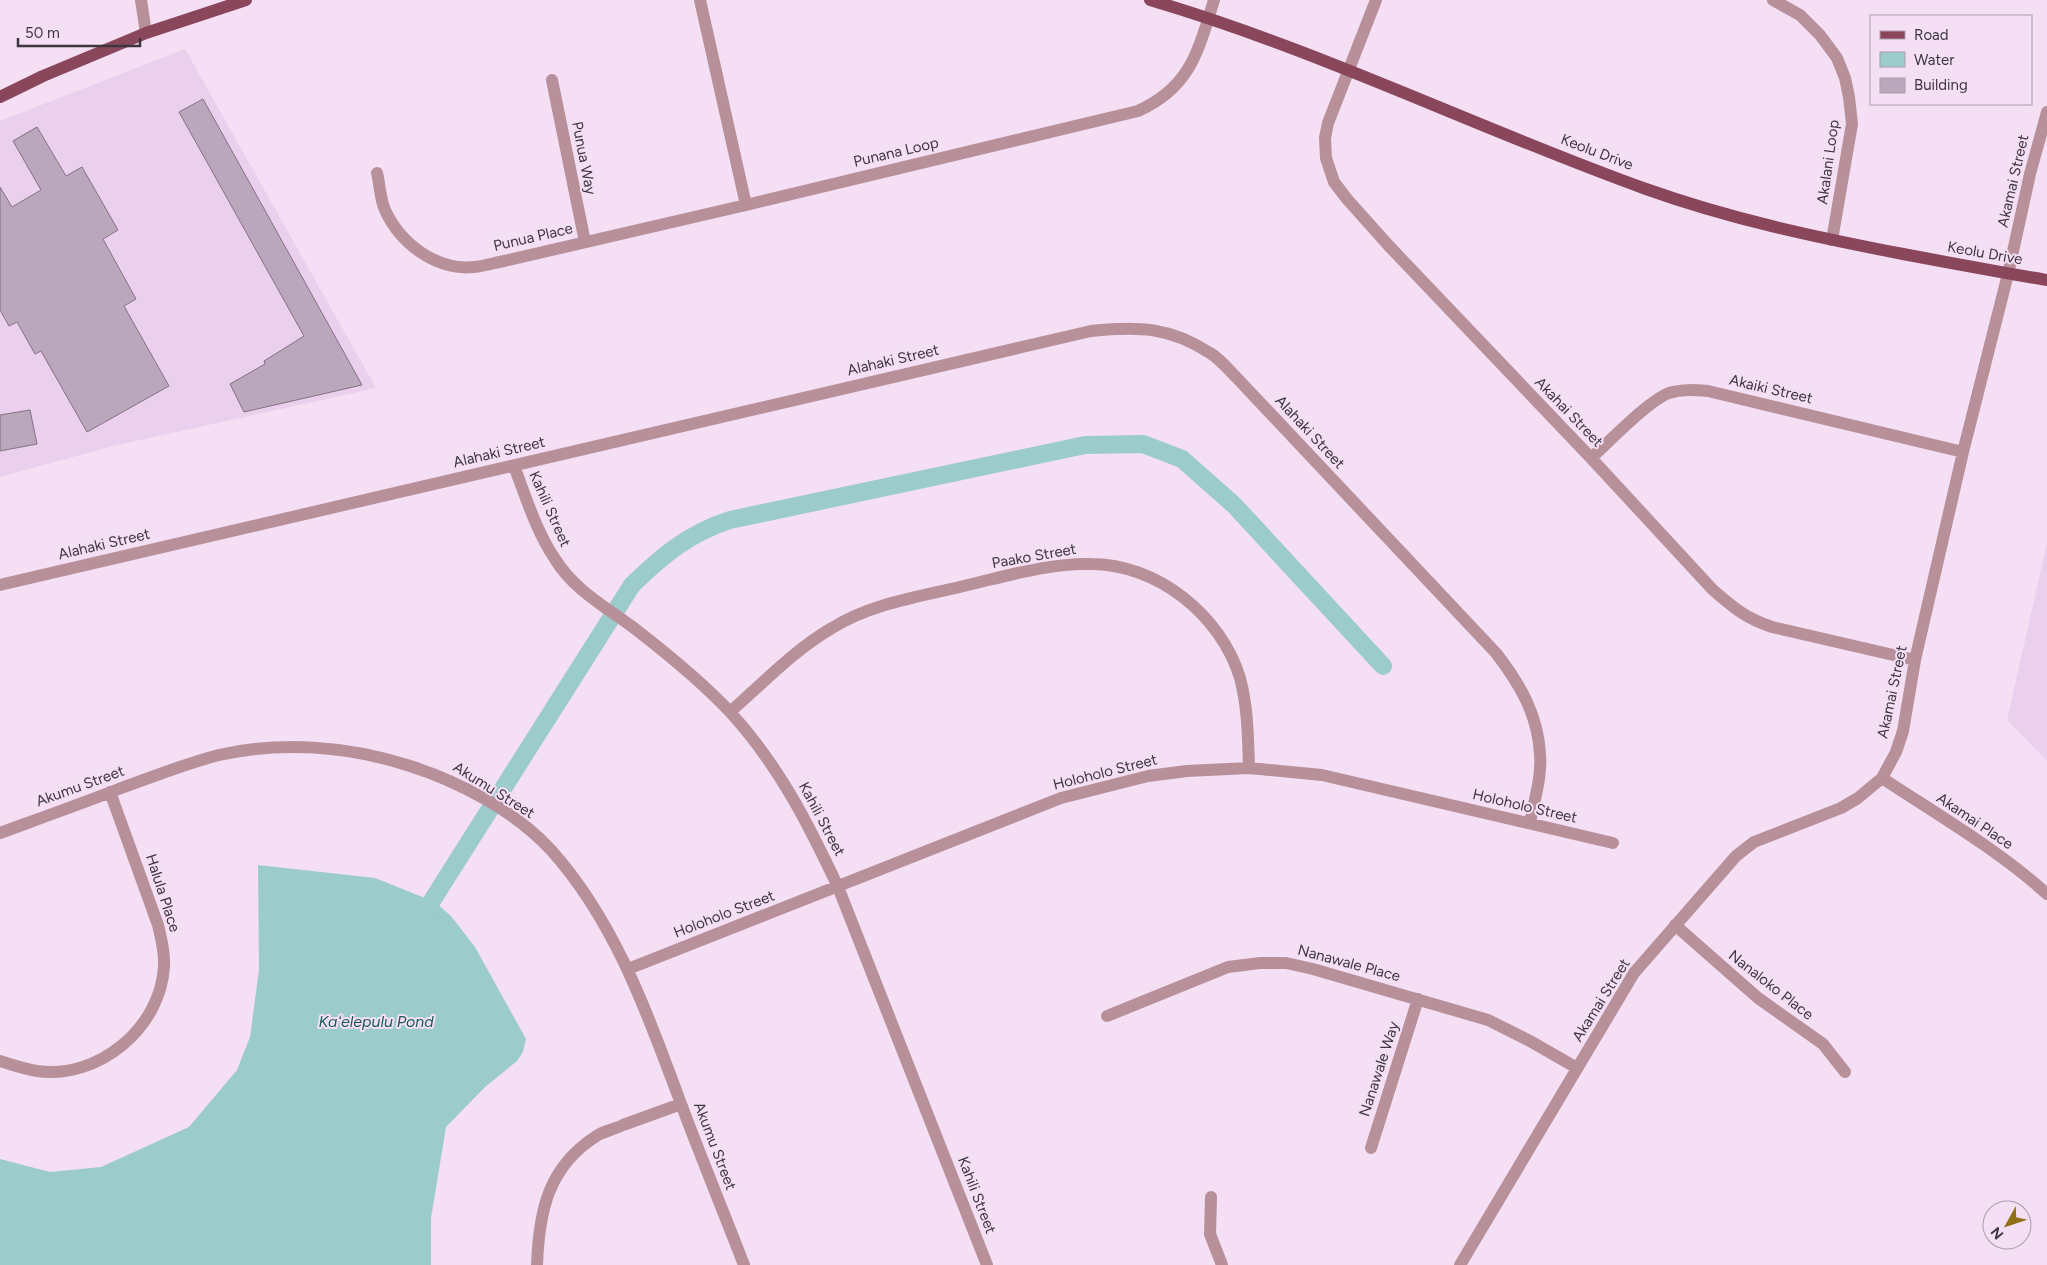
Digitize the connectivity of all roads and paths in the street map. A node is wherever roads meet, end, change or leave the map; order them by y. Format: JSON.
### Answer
{"nodes":[{"id":1,"x":141,"y":0,"type":"edge"},
{"id":2,"x":246,"y":0,"type":"edge"},
{"id":3,"x":700,"y":0,"type":"edge"},
{"id":4,"x":1150,"y":0,"type":"edge"},
{"id":5,"x":1214,"y":0,"type":"edge"},
{"id":6,"x":1376,"y":0,"type":"edge"},
{"id":7,"x":1773,"y":0,"type":"edge"},
{"id":8,"x":1209,"y":17,"type":"junction"},
{"id":9,"x":146,"y":33,"type":"junction"},
{"id":10,"x":1348,"y":70,"type":"junction"},
{"id":11,"x":552,"y":80,"type":"dead end"},
{"id":12,"x":0,"y":97,"type":"edge"},
{"id":13,"x":2047,"y":112,"type":"edge"},
{"id":14,"x":377,"y":173,"type":"dead end"},
{"id":15,"x":746,"y":205,"type":"junction"},
{"id":16,"x":1832,"y":240,"type":"junction"},
{"id":17,"x":585,"y":242,"type":"junction"},
{"id":18,"x":2008,"y":274,"type":"junction"},
{"id":19,"x":2047,"y":280,"type":"edge"},
{"id":20,"x":1964,"y":452,"type":"junction"},
{"id":21,"x":1591,"y":458,"type":"junction"},
{"id":22,"x":514,"y":466,"type":"junction"},
{"id":23,"x":0,"y":585,"type":"edge"},
{"id":24,"x":1915,"y":660,"type":"junction"},
{"id":25,"x":730,"y":712,"type":"junction"},
{"id":26,"x":1249,"y":768,"type":"junction"},
{"id":27,"x":1882,"y":778,"type":"junction"},
{"id":28,"x":110,"y":792,"type":"junction"},
{"id":29,"x":1530,"y":823,"type":"junction"},
{"id":30,"x":0,"y":833,"type":"edge"},
{"id":31,"x":1613,"y":843,"type":"dead end"},
{"id":32,"x":838,"y":886,"type":"junction"},
{"id":33,"x":2047,"y":894,"type":"edge"},
{"id":34,"x":1675,"y":925,"type":"junction"},
{"id":35,"x":628,"y":969,"type":"junction"},
{"id":36,"x":1418,"y":999,"type":"junction"},
{"id":37,"x":1107,"y":1016,"type":"dead end"},
{"id":38,"x":0,"y":1061,"type":"edge"},
{"id":39,"x":1577,"y":1068,"type":"junction"},
{"id":40,"x":1845,"y":1072,"type":"dead end"},
{"id":41,"x":681,"y":1104,"type":"junction"},
{"id":42,"x":1371,"y":1148,"type":"dead end"},
{"id":43,"x":1211,"y":1197,"type":"dead end"},
{"id":44,"x":537,"y":1265,"type":"edge"},
{"id":45,"x":744,"y":1265,"type":"edge"},
{"id":46,"x":987,"y":1265,"type":"edge"},
{"id":47,"x":1222,"y":1265,"type":"edge"},
{"id":48,"x":1460,"y":1265,"type":"edge"}],
"edges":[{"from":1,"to":9,"type":"street"},
{"from":2,"to":9,"type":"main road"},
{"from":3,"to":15,"type":"street"},
{"from":4,"to":8,"type":"main road","name":"Keolu Drive"},
{"from":5,"to":8,"type":"street","name":"Punana Loop"},
{"from":6,"to":10,"type":"street"},
{"from":7,"to":16,"type":"street","name":"Akalani Loop"},
{"from":8,"to":10,"type":"main road","name":"Keolu Drive"},
{"from":8,"to":15,"type":"street","name":"Punana Loop"},
{"from":9,"to":12,"type":"main road"},
{"from":10,"to":16,"type":"main road","name":"Keolu Drive"},
{"from":10,"to":21,"type":"street","name":"Akahai Street"},
{"from":11,"to":17,"type":"street","name":"Punua Way"},
{"from":13,"to":18,"type":"street","name":"Akamai Street"},
{"from":14,"to":17,"type":"street","name":"Punua Place"},
{"from":15,"to":17,"type":"street","name":"Punua Place"},
{"from":16,"to":18,"type":"main road","name":"Keolu Drive"},
{"from":18,"to":19,"type":"main road","name":"Keolu Drive"},
{"from":18,"to":20,"type":"street","name":"Akamai Street"},
{"from":20,"to":21,"type":"street","name":"Akaiki Street"},
{"from":20,"to":24,"type":"street","name":"Akamai Street"},
{"from":21,"to":24,"type":"street","name":"Akahai Street"},
{"from":22,"to":23,"type":"street","name":"Alahaki Street"},
{"from":22,"to":25,"type":"street","name":"Kahili Street"},
{"from":22,"to":29,"type":"street","name":"Alahaki Street"},
{"from":24,"to":27,"type":"street","name":"Akamai Street"},
{"from":25,"to":26,"type":"street","name":"Paako Street"},
{"from":25,"to":32,"type":"street","name":"Kahili Street"},
{"from":26,"to":29,"type":"street","name":"Holoholo Street"},
{"from":26,"to":32,"type":"street","name":"Holoholo Street"},
{"from":27,"to":33,"type":"street","name":"Akamai Place"},
{"from":27,"to":34,"type":"street","name":"Akamai Street"},
{"from":28,"to":30,"type":"street","name":"Akumu Street"},
{"from":28,"to":35,"type":"street","name":"Akumu Street"},
{"from":28,"to":38,"type":"street","name":"Halula Place"},
{"from":29,"to":31,"type":"street","name":"Holoholo Street"},
{"from":32,"to":35,"type":"street","name":"Holoholo Street"},
{"from":32,"to":46,"type":"street","name":"Kahili Street"},
{"from":34,"to":39,"type":"street","name":"Akamai Street"},
{"from":34,"to":40,"type":"street","name":"Nanaloko Place"},
{"from":35,"to":41,"type":"street","name":"Akumu Street"},
{"from":36,"to":37,"type":"street","name":"Nanawale Place"},
{"from":36,"to":39,"type":"street","name":"Nanawale Place"},
{"from":36,"to":42,"type":"street","name":"Nanawale Way"},
{"from":39,"to":48,"type":"street","name":"Akamai Street"},
{"from":41,"to":44,"type":"street"},
{"from":41,"to":45,"type":"street","name":"Akumu Street"},
{"from":43,"to":47,"type":"street"}]}
